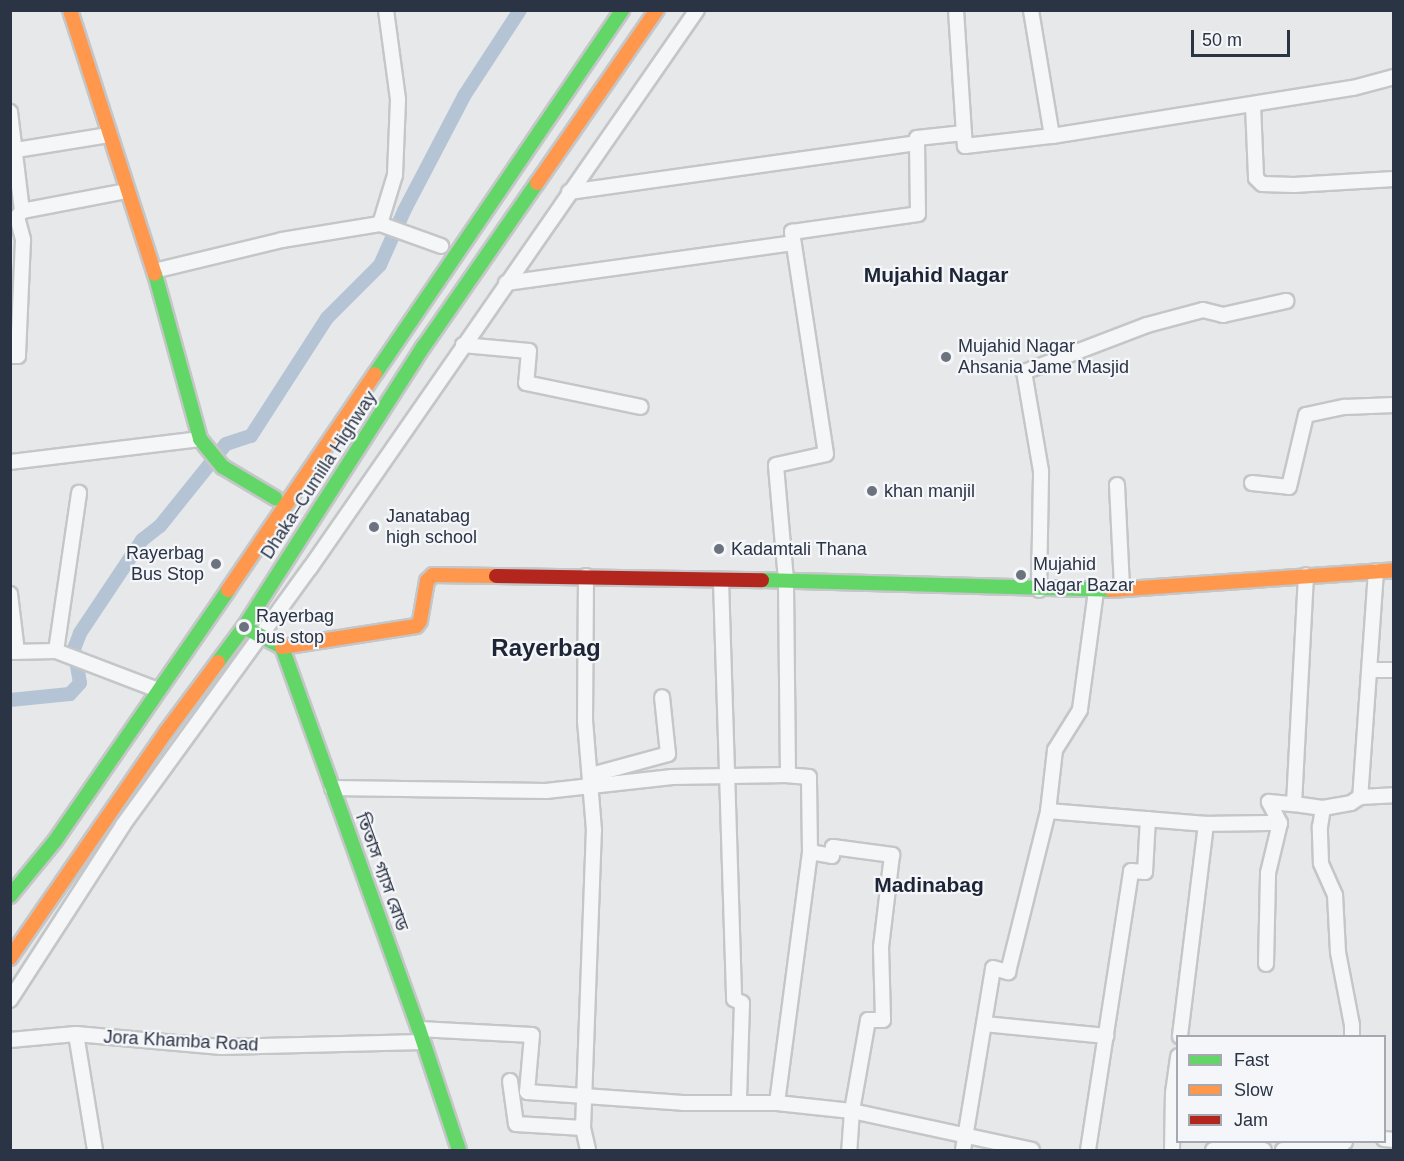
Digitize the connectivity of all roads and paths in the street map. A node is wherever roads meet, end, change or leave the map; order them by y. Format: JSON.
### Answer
{"nodes":[{"id":1,"x":70,"y":10,"type":"edge"},
{"id":2,"x":386,"y":10,"type":"edge"},
{"id":3,"x":622,"y":10,"type":"edge"},
{"id":4,"x":657,"y":10,"type":"edge"},
{"id":5,"x":697,"y":10,"type":"edge"},
{"id":6,"x":956,"y":10,"type":"edge"},
{"id":7,"x":1031,"y":10,"type":"edge"},
{"id":8,"x":1394,"y":77,"type":"edge"},
{"id":9,"x":1253,"y":105,"type":"junction"},
{"id":10,"x":10,"y":112,"type":"edge"},
{"id":11,"x":964,"y":133,"type":"junction"},
{"id":12,"x":109,"y":135,"type":"junction"},
{"id":13,"x":1052,"y":136,"type":"junction"},
{"id":14,"x":917,"y":143,"type":"junction"},
{"id":15,"x":13,"y":151,"type":"edge"},
{"id":16,"x":1394,"y":179,"type":"edge"},
{"id":17,"x":128,"y":191,"type":"junction"},
{"id":18,"x":569,"y":192,"type":"junction"},
{"id":19,"x":22,"y":211,"type":"junction"},
{"id":20,"x":380,"y":224,"type":"junction"},
{"id":21,"x":793,"y":243,"type":"junction"},
{"id":22,"x":441,"y":246,"type":"dead end"},
{"id":23,"x":154,"y":271,"type":"junction"},
{"id":24,"x":506,"y":283,"type":"junction"},
{"id":25,"x":1287,"y":302,"type":"dead end"},
{"id":26,"x":463,"y":345,"type":"junction"},
{"id":27,"x":10,"y":356,"type":"edge"},
{"id":28,"x":1394,"y":405,"type":"edge"},
{"id":29,"x":336,"y":406,"type":"dead end"},
{"id":30,"x":640,"y":406,"type":"dead end"},
{"id":31,"x":201,"y":440,"type":"junction"},
{"id":32,"x":10,"y":462,"type":"edge"},
{"id":33,"x":1252,"y":483,"type":"dead end"},
{"id":34,"x":1117,"y":484,"type":"dead end"},
{"id":35,"x":79,"y":493,"type":"dead end"},
{"id":36,"x":275,"y":498,"type":"junction"},
{"id":37,"x":1394,"y":570,"type":"edge"},
{"id":38,"x":1376,"y":571,"type":"junction"},
{"id":39,"x":1306,"y":575,"type":"junction"},
{"id":40,"x":586,"y":576,"type":"junction"},
{"id":41,"x":786,"y":580,"type":"junction"},
{"id":42,"x":722,"y":581,"type":"junction"},
{"id":43,"x":1122,"y":588,"type":"junction"},
{"id":44,"x":1039,"y":590,"type":"junction"},
{"id":45,"x":1096,"y":591,"type":"junction"},
{"id":46,"x":10,"y":594,"type":"edge"},
{"id":47,"x":244,"y":627,"type":"junction"},
{"id":48,"x":260,"y":637,"type":"junction"},
{"id":49,"x":282,"y":647,"type":"junction"},
{"id":50,"x":56,"y":651,"type":"junction"},
{"id":51,"x":14,"y":652,"type":"edge"},
{"id":52,"x":1394,"y":669,"type":"edge"},
{"id":53,"x":1371,"y":670,"type":"junction"},
{"id":54,"x":158,"y":690,"type":"junction"},
{"id":55,"x":662,"y":697,"type":"dead end"},
{"id":56,"x":788,"y":775,"type":"junction"},
{"id":57,"x":728,"y":778,"type":"junction"},
{"id":58,"x":592,"y":780,"type":"junction"},
{"id":59,"x":332,"y":788,"type":"junction"},
{"id":60,"x":1394,"y":795,"type":"edge"},
{"id":61,"x":1360,"y":796,"type":"junction"},
{"id":62,"x":1294,"y":804,"type":"junction"},
{"id":63,"x":1323,"y":808,"type":"junction"},
{"id":64,"x":1048,"y":811,"type":"junction"},
{"id":65,"x":1148,"y":819,"type":"junction"},
{"id":66,"x":1206,"y":824,"type":"junction"},
{"id":67,"x":1280,"y":824,"type":"junction"},
{"id":68,"x":810,"y":852,"type":"junction"},
{"id":69,"x":10,"y":896,"type":"edge"},
{"id":70,"x":10,"y":958,"type":"edge"},
{"id":71,"x":1266,"y":964,"type":"dead end"},
{"id":72,"x":10,"y":1000,"type":"edge"},
{"id":73,"x":984,"y":1024,"type":"junction"},
{"id":74,"x":76,"y":1035,"type":"junction"},
{"id":75,"x":1180,"y":1035,"type":"edge"},
{"id":76,"x":1352,"y":1035,"type":"edge"},
{"id":77,"x":421,"y":1036,"type":"junction"},
{"id":78,"x":1106,"y":1036,"type":"junction"},
{"id":79,"x":10,"y":1040,"type":"edge"},
{"id":80,"x":1176,"y":1071,"type":"edge"},
{"id":81,"x":510,"y":1081,"type":"dead end"},
{"id":82,"x":583,"y":1095,"type":"junction"},
{"id":83,"x":739,"y":1101,"type":"junction"},
{"id":84,"x":777,"y":1103,"type":"junction"},
{"id":85,"x":852,"y":1111,"type":"junction"},
{"id":86,"x":583,"y":1128,"type":"junction"},
{"id":87,"x":964,"y":1144,"type":"edge"},
{"id":88,"x":1339,"y":1144,"type":"edge"},
{"id":89,"x":95,"y":1150,"type":"edge"},
{"id":90,"x":459,"y":1150,"type":"edge"},
{"id":91,"x":588,"y":1150,"type":"edge"},
{"id":92,"x":849,"y":1150,"type":"edge"},
{"id":93,"x":1032,"y":1150,"type":"edge"},
{"id":94,"x":1088,"y":1150,"type":"edge"},
{"id":95,"x":1172,"y":1150,"type":"edge"},
{"id":96,"x":1212,"y":1150,"type":"edge"},
{"id":97,"x":1264,"y":1150,"type":"edge"},
{"id":98,"x":1283,"y":1150,"type":"edge"}],
"edges":[{"from":1,"to":12,"type":"main road"},
{"from":2,"to":20,"type":"street"},
{"from":3,"to":54,"type":"main road","name":"Dhaka–Cumilla Highway"},
{"from":4,"to":47,"type":"main road","name":"Dhaka–Cumilla Highway"},
{"from":5,"to":18,"type":"street"},
{"from":6,"to":11,"type":"street"},
{"from":7,"to":13,"type":"street"},
{"from":8,"to":9,"type":"street"},
{"from":9,"to":13,"type":"street"},
{"from":9,"to":16,"type":"street"},
{"from":10,"to":15,"type":"street"},
{"from":11,"to":13,"type":"street"},
{"from":11,"to":14,"type":"street"},
{"from":12,"to":15,"type":"street"},
{"from":12,"to":17,"type":"main road"},
{"from":14,"to":18,"type":"street"},
{"from":14,"to":21,"type":"street"},
{"from":15,"to":19,"type":"street"},
{"from":17,"to":19,"type":"street"},
{"from":17,"to":23,"type":"main road"},
{"from":18,"to":24,"type":"street"},
{"from":19,"to":27,"type":"street"},
{"from":20,"to":22,"type":"street"},
{"from":20,"to":23,"type":"street"},
{"from":21,"to":24,"type":"street"},
{"from":21,"to":41,"type":"street"},
{"from":23,"to":31,"type":"main road"},
{"from":24,"to":26,"type":"street"},
{"from":25,"to":44,"type":"street"},
{"from":26,"to":30,"type":"street"},
{"from":26,"to":48,"type":"street"},
{"from":28,"to":33,"type":"street"},
{"from":29,"to":36,"type":"main road"},
{"from":31,"to":32,"type":"street"},
{"from":31,"to":36,"type":"main road"},
{"from":34,"to":43,"type":"street"},
{"from":35,"to":50,"type":"street"},
{"from":36,"to":54,"type":"main road"},
{"from":37,"to":38,"type":"main road"},
{"from":38,"to":39,"type":"main road"},
{"from":38,"to":53,"type":"street"},
{"from":39,"to":43,"type":"main road"},
{"from":39,"to":62,"type":"street"},
{"from":40,"to":42,"type":"main road"},
{"from":40,"to":49,"type":"main road"},
{"from":40,"to":58,"type":"street"},
{"from":41,"to":42,"type":"main road"},
{"from":41,"to":44,"type":"main road"},
{"from":41,"to":56,"type":"street"},
{"from":42,"to":57,"type":"street"},
{"from":43,"to":45,"type":"main road"},
{"from":44,"to":45,"type":"main road"},
{"from":45,"to":64,"type":"street"},
{"from":46,"to":51,"type":"street"},
{"from":47,"to":48,"type":"main road"},
{"from":47,"to":70,"type":"main road","name":"Dhaka–Cumilla Highway"},
{"from":48,"to":49,"type":"main road"},
{"from":48,"to":72,"type":"street"},
{"from":49,"to":59,"type":"main road","name":"তিতাস গ্যাস রোড"},
{"from":50,"to":51,"type":"street"},
{"from":50,"to":54,"type":"street"},
{"from":52,"to":53,"type":"street"},
{"from":53,"to":61,"type":"street"},
{"from":54,"to":69,"type":"main road","name":"Dhaka–Cumilla Highway"},
{"from":55,"to":58,"type":"street"},
{"from":56,"to":57,"type":"street"},
{"from":56,"to":68,"type":"street"},
{"from":57,"to":58,"type":"street"},
{"from":57,"to":83,"type":"street"},
{"from":58,"to":59,"type":"street"},
{"from":58,"to":82,"type":"street"},
{"from":59,"to":77,"type":"main road","name":"তিতাস গ্যাস রোড"},
{"from":60,"to":61,"type":"street"},
{"from":61,"to":63,"type":"street"},
{"from":62,"to":63,"type":"street"},
{"from":62,"to":67,"type":"street"},
{"from":63,"to":76,"type":"street"},
{"from":64,"to":65,"type":"street"},
{"from":64,"to":73,"type":"street"},
{"from":65,"to":66,"type":"street"},
{"from":65,"to":78,"type":"street"},
{"from":66,"to":67,"type":"street"},
{"from":66,"to":75,"type":"street"},
{"from":67,"to":71,"type":"street"},
{"from":68,"to":84,"type":"street"},
{"from":68,"to":85,"type":"street"},
{"from":73,"to":78,"type":"street"},
{"from":73,"to":87,"type":"street"},
{"from":74,"to":77,"type":"street","name":"Jora Khamba Road"},
{"from":74,"to":79,"type":"street","name":"Jora Khamba Road"},
{"from":74,"to":89,"type":"street"},
{"from":77,"to":82,"type":"street","name":"Jora Khamba Road"},
{"from":77,"to":90,"type":"main road","name":"তিতাস গ্যাস রোড"},
{"from":78,"to":94,"type":"street"},
{"from":80,"to":95,"type":"street"},
{"from":81,"to":86,"type":"street"},
{"from":82,"to":83,"type":"street"},
{"from":82,"to":86,"type":"street"},
{"from":83,"to":84,"type":"street"},
{"from":84,"to":85,"type":"street"},
{"from":85,"to":87,"type":"street"},
{"from":85,"to":92,"type":"street"},
{"from":86,"to":91,"type":"street"},
{"from":87,"to":93,"type":"street"},
{"from":88,"to":98,"type":"street"},
{"from":96,"to":97,"type":"street"}]}
